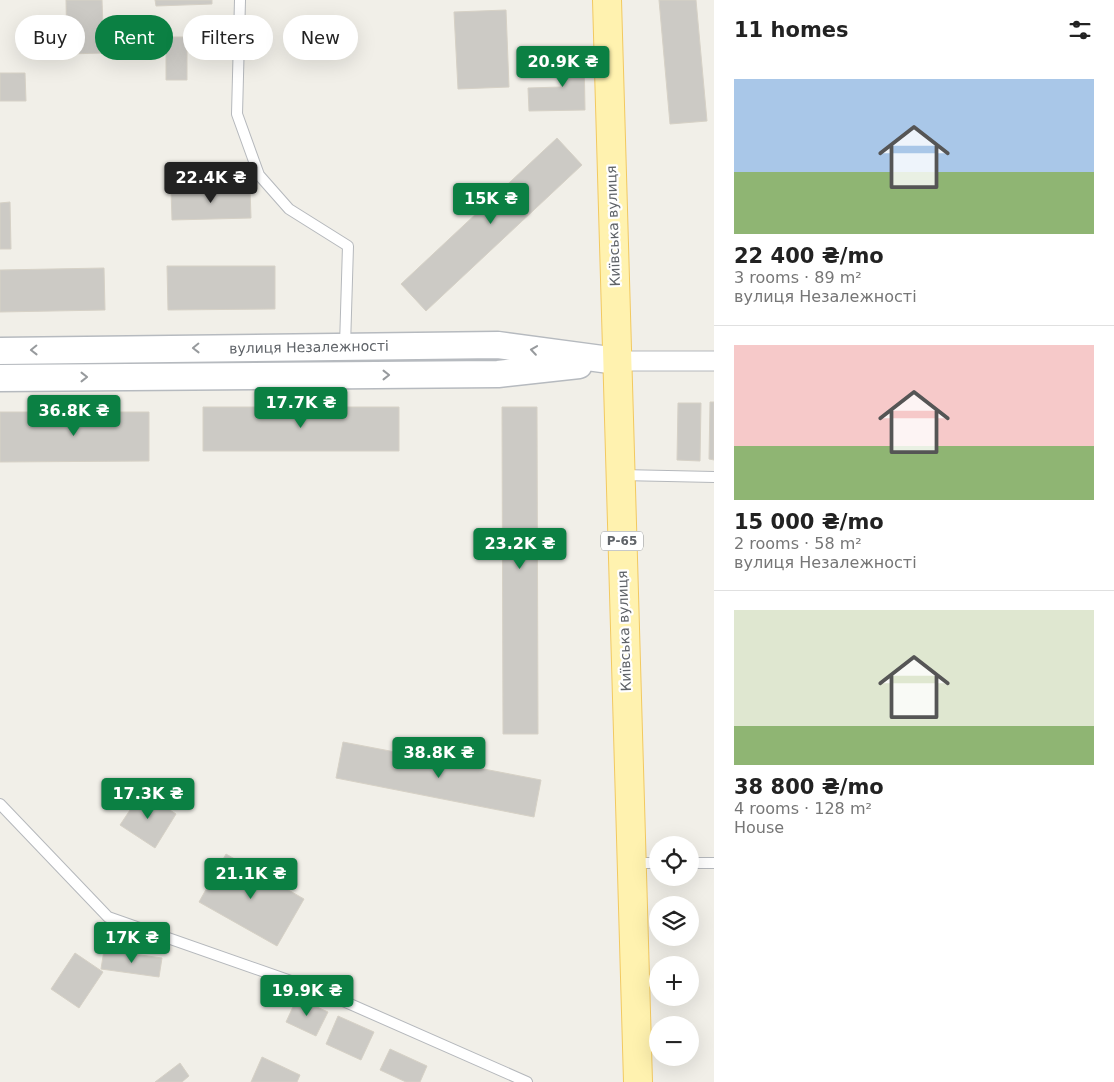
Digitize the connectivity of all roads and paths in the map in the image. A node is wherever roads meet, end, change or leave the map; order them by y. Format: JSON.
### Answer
{"nodes":[{"id":1,"x":240,"y":0,"type":"edge"},
{"id":2,"x":607,"y":0,"type":"edge"},
{"id":3,"x":344,"y":347,"type":"junction"},
{"id":4,"x":0,"y":351,"type":"edge"},
{"id":5,"x":616,"y":361,"type":"junction"},
{"id":6,"x":714,"y":361,"type":"edge"},
{"id":7,"x":0,"y":378,"type":"edge"},
{"id":8,"x":620,"y":475,"type":"junction"},
{"id":9,"x":714,"y":477,"type":"edge"},
{"id":10,"x":0,"y":804,"type":"edge"},
{"id":11,"x":644,"y":863,"type":"edge"},
{"id":12,"x":699,"y":863,"type":"edge"},
{"id":13,"x":714,"y":863,"type":"edge"},
{"id":14,"x":527,"y":1082,"type":"edge"},
{"id":15,"x":638,"y":1082,"type":"edge"}],
"edges":[{"from":1,"to":3,"type":"lane"},
{"from":2,"to":5,"type":"main road","name":"Київська вулиця","number":"Р-65"},
{"from":3,"to":4,"type":"street","name":"вулиця Незалежності","one_way":true},
{"from":5,"to":3,"type":"street","name":"вулиця Незалежності","one_way":true},
{"from":5,"to":6,"type":"street","name":"вулиця Незалежності"},
{"from":7,"to":5,"type":"street","name":"вулиця Незалежності","one_way":true},
{"from":5,"to":8,"type":"main road","name":"Київська вулиця","number":"Р-65"},
{"from":8,"to":9,"type":"lane"},
{"from":8,"to":11,"type":"main road","name":"Київська вулиця","number":"Р-65"},
{"from":10,"to":14,"type":"lane"},
{"from":11,"to":15,"type":"main road","name":"Київська вулиця","number":"Р-65"},
{"from":12,"to":13,"type":"lane"}]}
